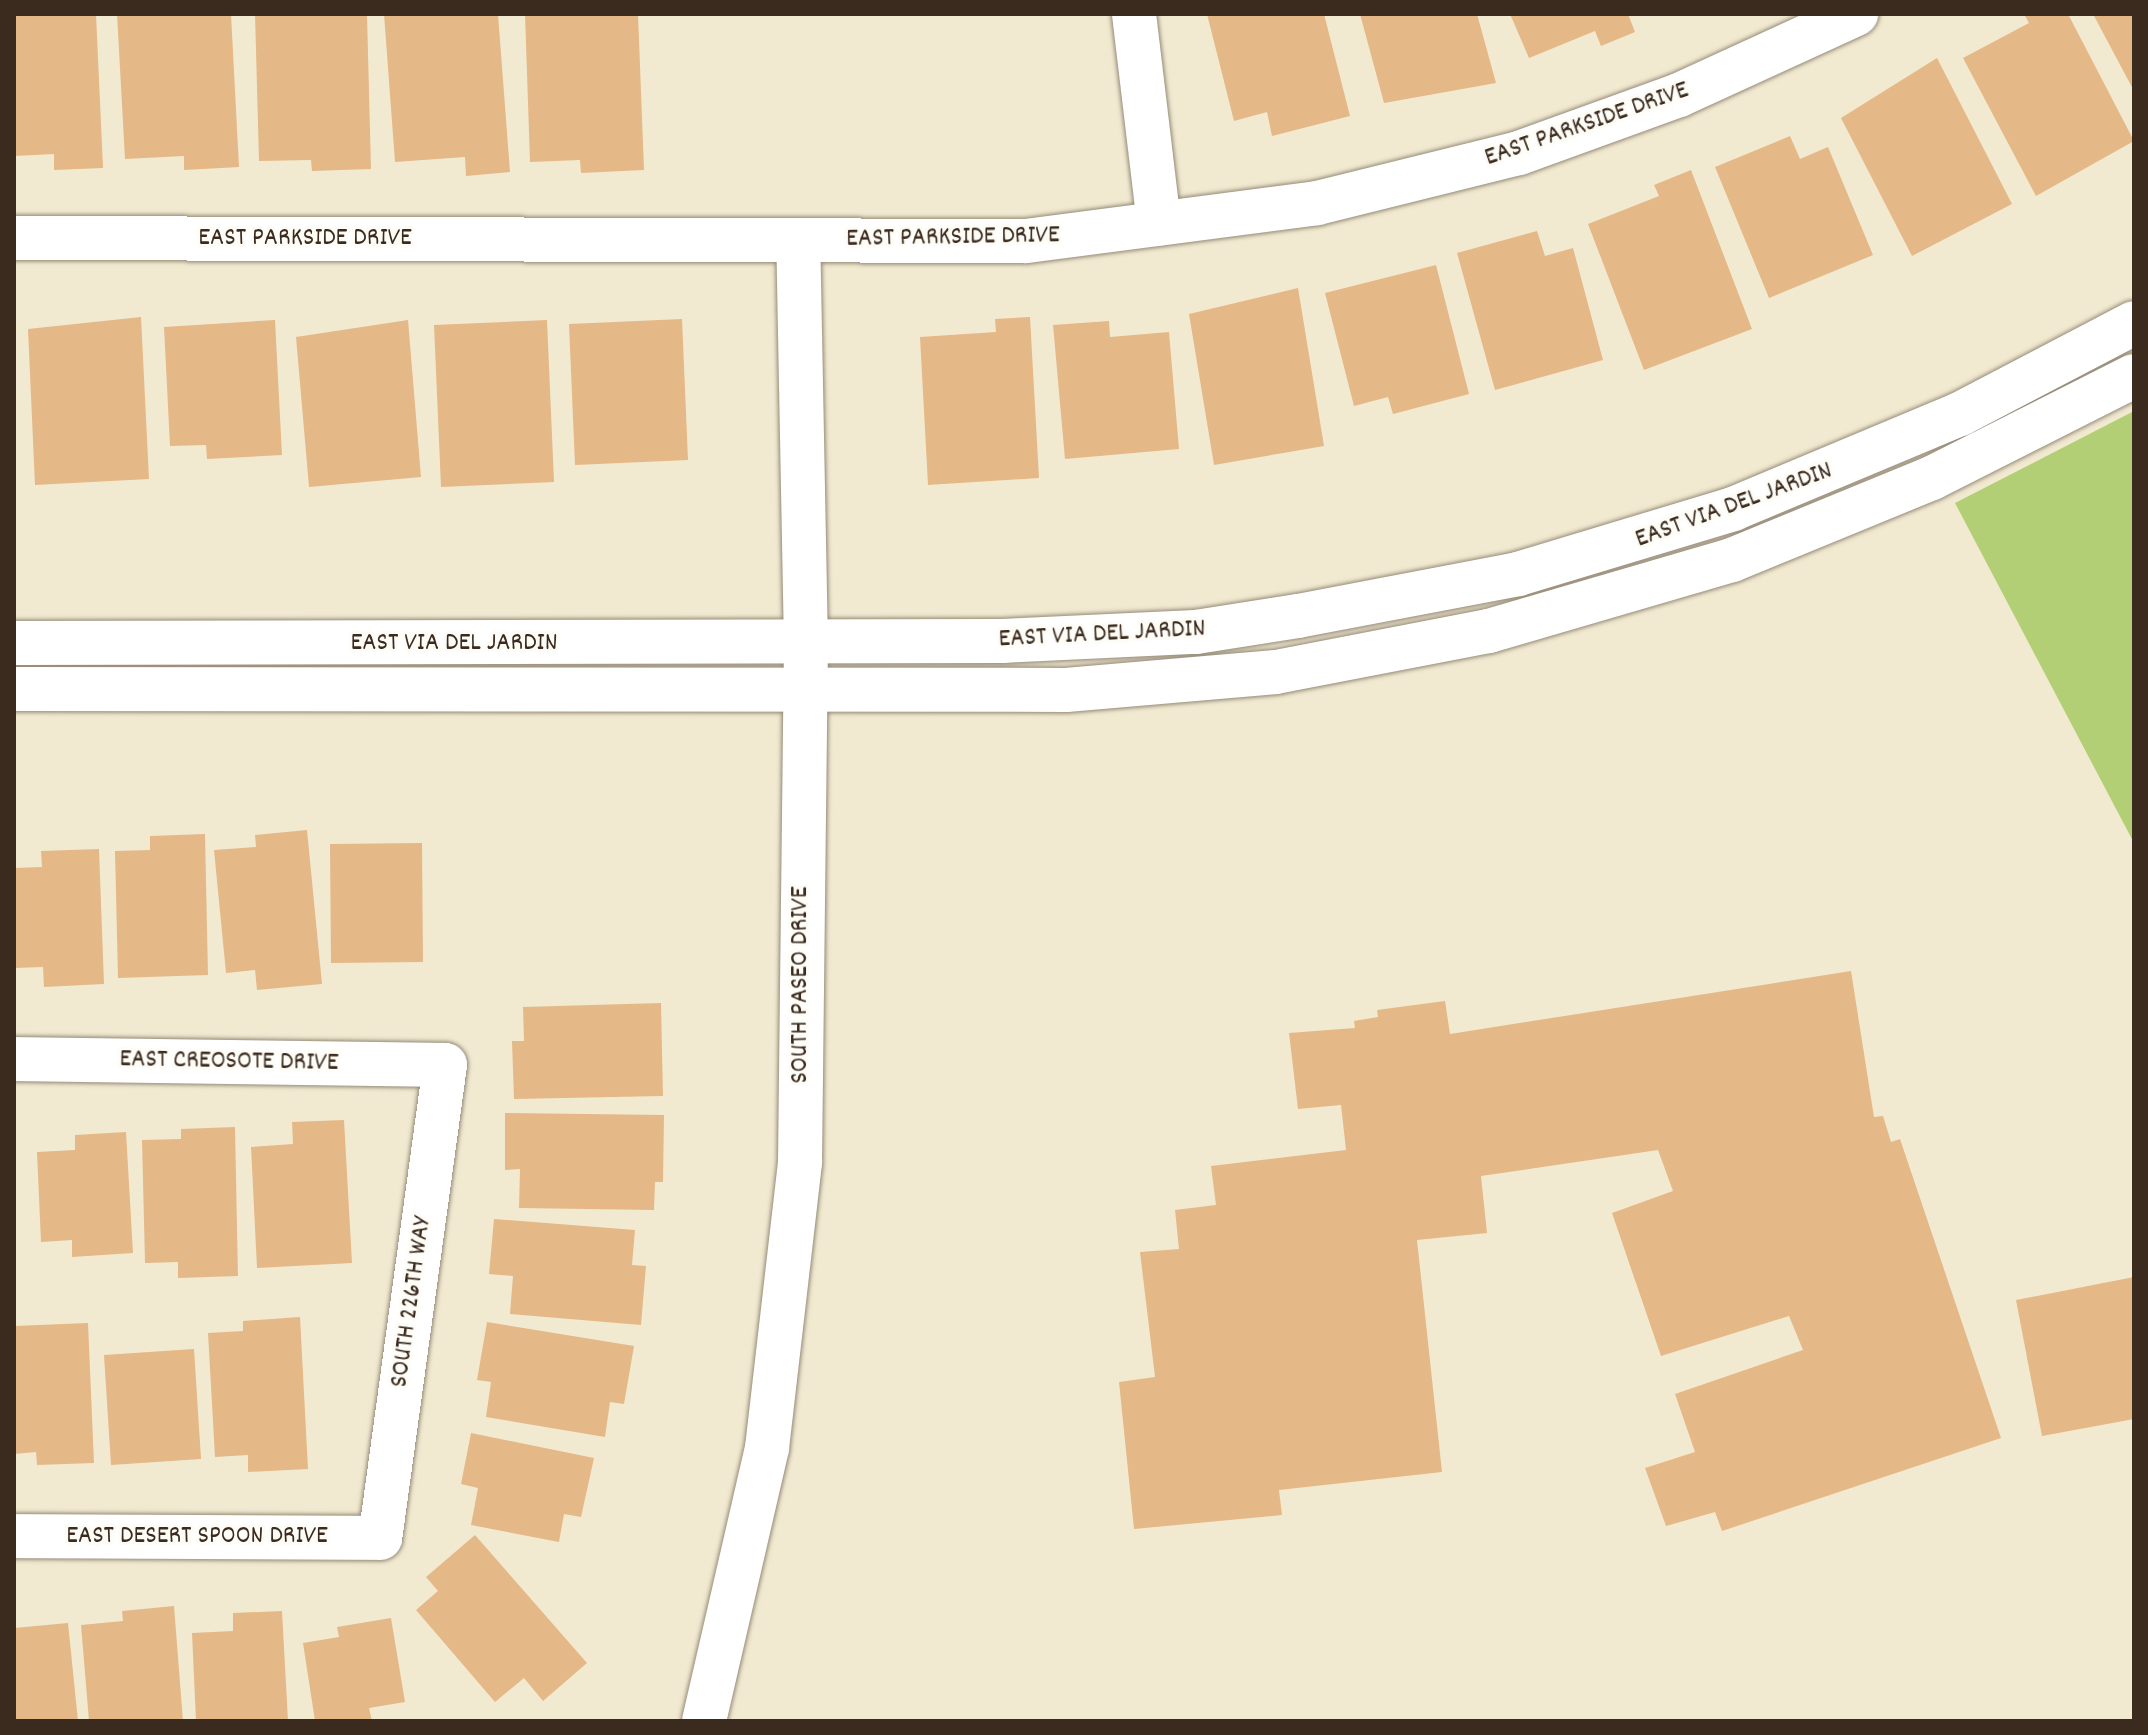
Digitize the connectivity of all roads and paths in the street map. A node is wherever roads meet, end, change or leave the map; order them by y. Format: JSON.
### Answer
{"nodes":[{"id":1,"x":1134,"y":14,"type":"edge"},
{"id":2,"x":1856,"y":14,"type":"edge"},
{"id":3,"x":1159,"y":224,"type":"junction"},
{"id":4,"x":14,"y":238,"type":"edge"},
{"id":5,"x":798,"y":240,"type":"junction"},
{"id":6,"x":2134,"y":323,"type":"edge"},
{"id":7,"x":2134,"y":345,"type":"edge"},
{"id":8,"x":2134,"y":376,"type":"edge"},
{"id":9,"x":1880,"y":500,"type":"junction"},
{"id":10,"x":14,"y":643,"type":"edge"},
{"id":11,"x":806,"y":645,"type":"junction"},
{"id":12,"x":14,"y":689,"type":"edge"},
{"id":13,"x":804,"y":693,"type":"junction"},
{"id":14,"x":14,"y":1059,"type":"edge"},
{"id":15,"x":445,"y":1065,"type":"joint"},
{"id":16,"x":14,"y":1536,"type":"edge"},
{"id":17,"x":380,"y":1538,"type":"joint"},
{"id":18,"x":704,"y":1721,"type":"edge"}],
"edges":[{"from":1,"to":3,"type":"street"},
{"from":2,"to":3,"type":"street","name":"EAST PARKSIDE DRIVE"},
{"from":3,"to":5,"type":"street","name":"EAST PARKSIDE DRIVE"},
{"from":4,"to":5,"type":"street","name":"EAST PARKSIDE DRIVE"},
{"from":5,"to":11,"type":"street","name":"SOUTH PASEO DRIVE"},
{"from":6,"to":11,"type":"street","name":"EAST VIA DEL JARDIN"},
{"from":7,"to":9,"type":"street"},
{"from":8,"to":9,"type":"street","name":"EAST VIA DEL JARDIN"},
{"from":9,"to":13,"type":"street","name":"EAST VIA DEL JARDIN"},
{"from":10,"to":11,"type":"street","name":"EAST VIA DEL JARDIN"},
{"from":11,"to":13,"type":"street","name":"SOUTH PASEO DRIVE"},
{"from":12,"to":13,"type":"street","name":"EAST VIA DEL JARDIN"},
{"from":13,"to":18,"type":"street","name":"SOUTH PASEO DRIVE"},
{"from":14,"to":15,"type":"street","name":"EAST CREOSOTE DRIVE"},
{"from":15,"to":17,"type":"street","name":"SOUTH 226TH WAY"},
{"from":16,"to":17,"type":"street","name":"EAST DESERT SPOON DRIVE"}]}
